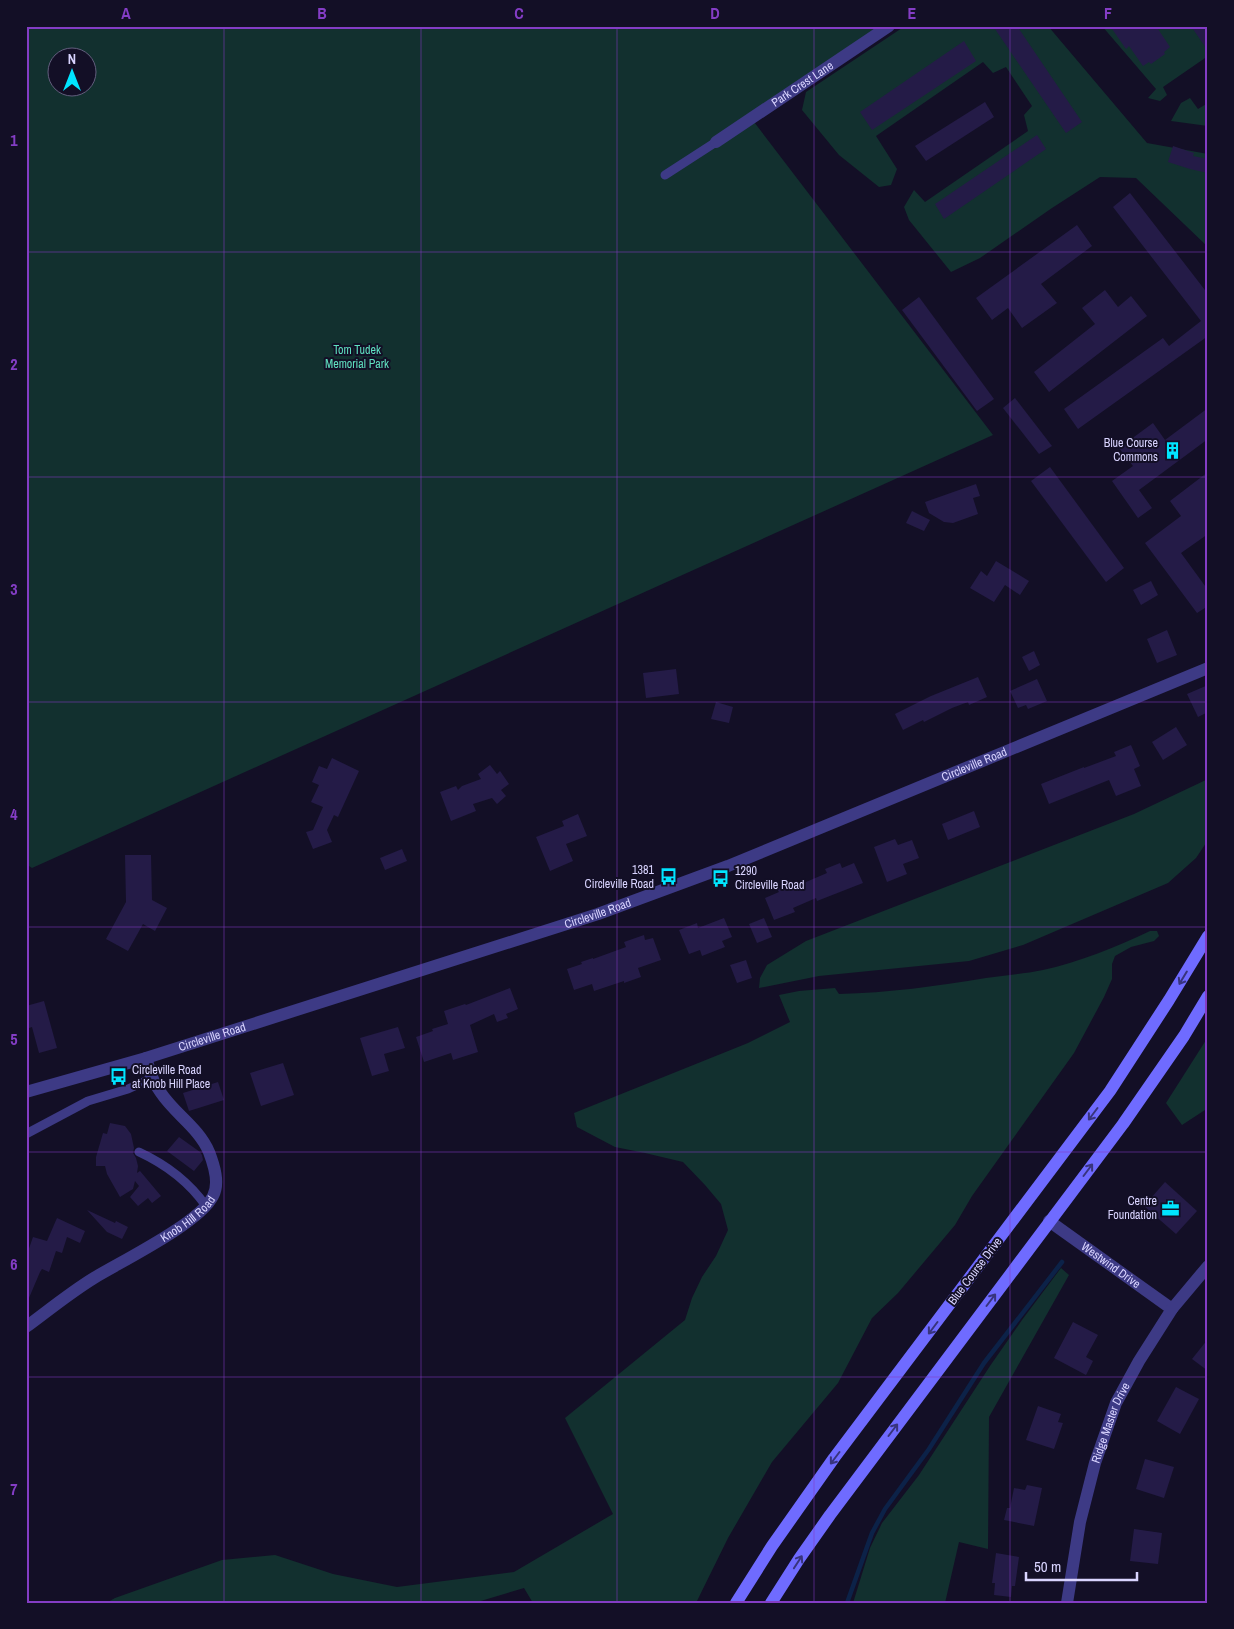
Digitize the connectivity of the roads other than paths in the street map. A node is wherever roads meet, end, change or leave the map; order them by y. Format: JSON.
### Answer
{"nodes":[{"id":1,"x":888,"y":26,"type":"edge"},
{"id":2,"x":716,"y":142,"type":"joint"},
{"id":3,"x":666,"y":175,"type":"dead end"},
{"id":4,"x":1208,"y":668,"type":"edge"},
{"id":5,"x":1208,"y":936,"type":"edge"},
{"id":6,"x":1208,"y":996,"type":"edge"},
{"id":7,"x":146,"y":1058,"type":"junction"},
{"id":8,"x":152,"y":1078,"type":"junction"},
{"id":9,"x":26,"y":1092,"type":"edge"},
{"id":10,"x":26,"y":1134,"type":"edge"},
{"id":11,"x":139,"y":1152,"type":"dead end"},
{"id":12,"x":206,"y":1206,"type":"junction"},
{"id":13,"x":1049,"y":1221,"type":"junction"},
{"id":14,"x":1208,"y":1266,"type":"edge"},
{"id":15,"x":1172,"y":1309,"type":"junction"},
{"id":16,"x":28,"y":1322,"type":"edge"},
{"id":17,"x":736,"y":1603,"type":"edge"},
{"id":18,"x":771,"y":1603,"type":"edge"},
{"id":19,"x":1067,"y":1603,"type":"edge"}],
"edges":[{"from":1,"to":2,"type":"street","name":"Park Crest Lane"},
{"from":2,"to":3,"type":"lane"},
{"from":4,"to":7,"type":"street","name":"Circleville Road"},
{"from":5,"to":17,"type":"main road","name":"Blue Course Drive","one_way":true},
{"from":13,"to":6,"type":"main road","one_way":true},
{"from":7,"to":8,"type":"street","name":"Knob Hill Road"},
{"from":7,"to":9,"type":"street","name":"Circleville Road"},
{"from":8,"to":10,"type":"lane"},
{"from":8,"to":12,"type":"street","name":"Knob Hill Road"},
{"from":11,"to":12,"type":"lane"},
{"from":12,"to":16,"type":"street","name":"Knob Hill Road"},
{"from":13,"to":15,"type":"street","name":"Westwind Drive"},
{"from":18,"to":13,"type":"main road","one_way":true},
{"from":14,"to":15,"type":"street","name":"Ridge Master Drive"},
{"from":15,"to":19,"type":"street","name":"Ridge Master Drive"}]}
